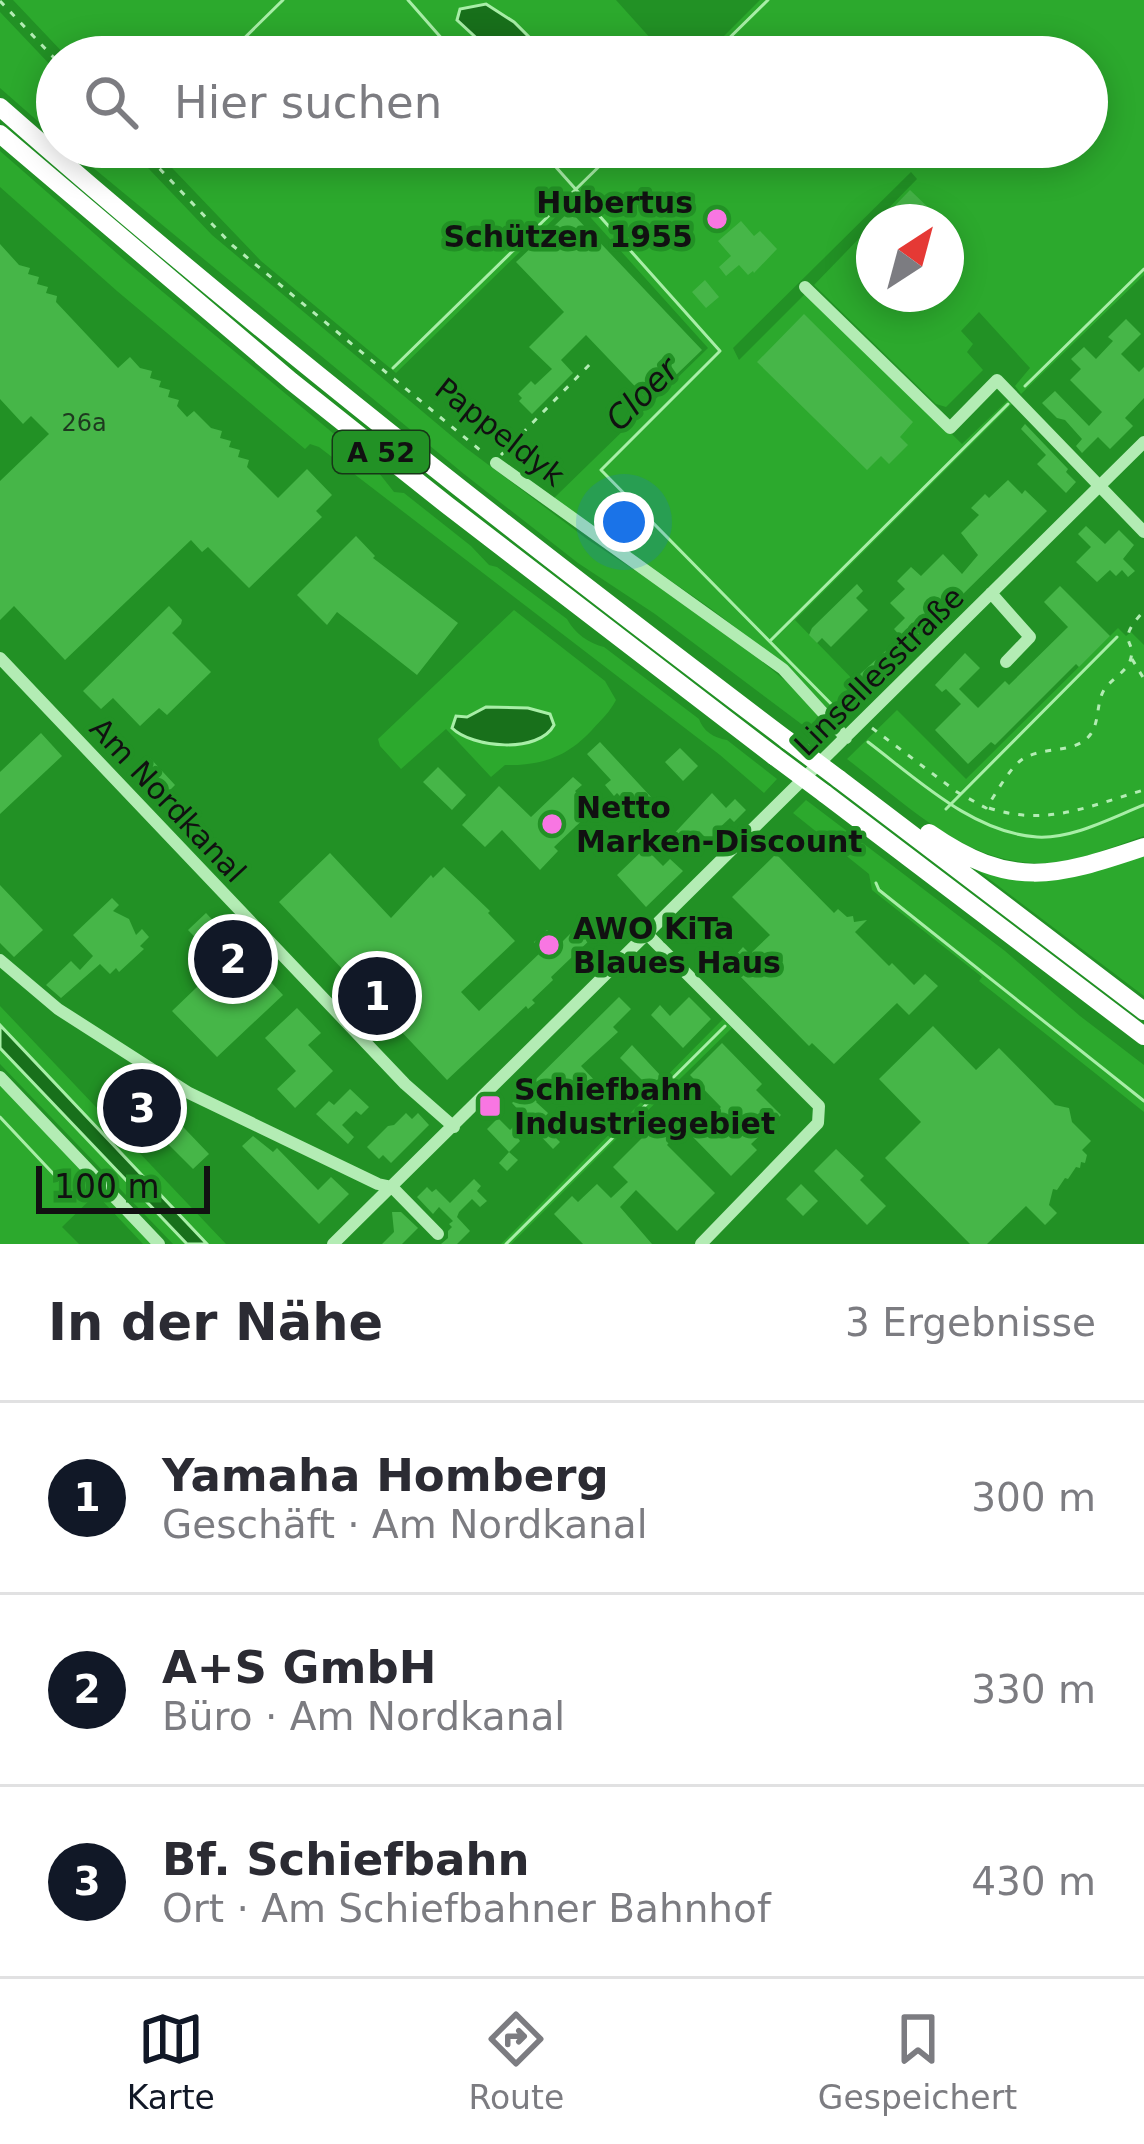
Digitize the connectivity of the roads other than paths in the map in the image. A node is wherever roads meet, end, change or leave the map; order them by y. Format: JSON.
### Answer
{"nodes":[{"id":1,"x":0,"y":107,"type":"edge"},
{"id":2,"x":0,"y":134,"type":"edge"},
{"id":3,"x":36,"y":138,"type":"edge"},
{"id":4,"x":36,"y":165,"type":"edge"},
{"id":5,"x":39,"y":168,"type":"edge"},
{"id":6,"x":70,"y":168,"type":"edge"},
{"id":7,"x":805,"y":287,"type":"dead end"},
{"id":8,"x":1144,"y":442,"type":"edge"},
{"id":9,"x":496,"y":463,"type":"road end"},
{"id":10,"x":1099,"y":487,"type":"junction"},
{"id":11,"x":1144,"y":532,"type":"edge"},
{"id":12,"x":991,"y":593,"type":"junction"},
{"id":13,"x":0,"y":658,"type":"edge"},
{"id":14,"x":1006,"y":662,"type":"dead end"},
{"id":15,"x":846,"y":738,"type":"junction"},
{"id":16,"x":780,"y":748,"type":"junction"},
{"id":17,"x":832,"y":787,"type":"junction"},
{"id":18,"x":867,"y":801,"type":"junction"},
{"id":19,"x":1144,"y":847,"type":"edge"},
{"id":20,"x":647,"y":934,"type":"junction"},
{"id":21,"x":0,"y":960,"type":"edge"},
{"id":22,"x":1144,"y":1011,"type":"edge"},
{"id":23,"x":1144,"y":1036,"type":"edge"},
{"id":24,"x":0,"y":1077,"type":"edge"},
{"id":25,"x":454,"y":1127,"type":"junction"},
{"id":26,"x":392,"y":1187,"type":"junction"},
{"id":27,"x":438,"y":1234,"type":"dead end"},
{"id":28,"x":159,"y":1244,"type":"edge"},
{"id":29,"x":333,"y":1244,"type":"edge"},
{"id":30,"x":701,"y":1244,"type":"edge"}],
"edges":[{"from":1,"to":3,"type":"highway","number":"A 52"},
{"from":2,"to":4,"type":"highway","number":"A 52"},
{"from":5,"to":16,"type":"highway","number":"A 52"},
{"from":6,"to":16,"type":"highway","number":"A 52"},
{"from":7,"to":10,"type":"street"},
{"from":8,"to":10,"type":"street","name":"Linsellesstraße"},
{"from":9,"to":15,"type":"street","name":"Pappeldyk"},
{"from":10,"to":11,"type":"street"},
{"from":10,"to":12,"type":"street","name":"Linsellesstraße"},
{"from":12,"to":14,"type":"street"},
{"from":12,"to":15,"type":"street","name":"Linsellesstraße"},
{"from":13,"to":25,"type":"street","name":"Am Nordkanal"},
{"from":15,"to":20,"type":"street","name":"Linsellesstraße"},
{"from":16,"to":17,"type":"highway","number":"A 52","bridge":true},
{"from":17,"to":18,"type":"highway","number":"A 52"},
{"from":17,"to":23,"type":"highway","number":"A 52"},
{"from":18,"to":19,"type":"highway"},
{"from":18,"to":22,"type":"highway","number":"A 52"},
{"from":20,"to":25,"type":"street","name":"Linsellesstraße"},
{"from":20,"to":30,"type":"street"},
{"from":21,"to":26,"type":"street"},
{"from":24,"to":28,"type":"street"},
{"from":25,"to":26,"type":"street","name":"Linsellesstraße"},
{"from":26,"to":27,"type":"street"},
{"from":26,"to":29,"type":"street","name":"Linsellesstraße"}]}
